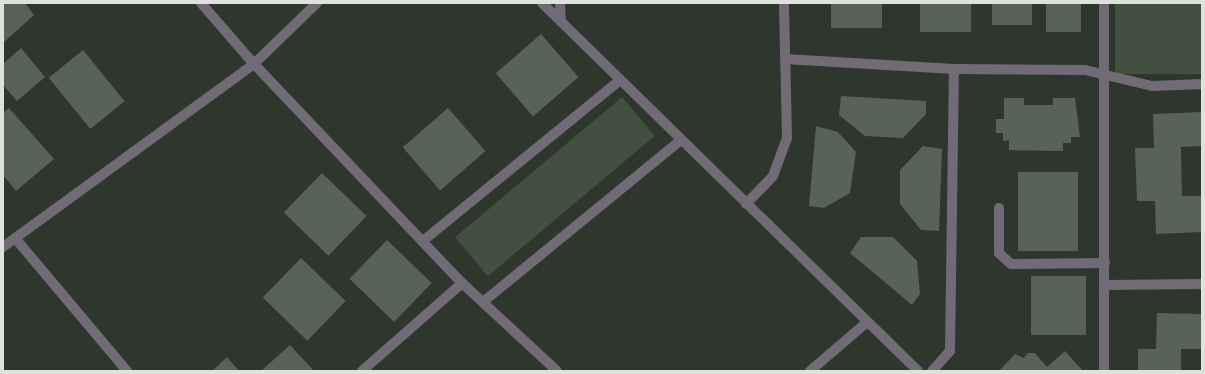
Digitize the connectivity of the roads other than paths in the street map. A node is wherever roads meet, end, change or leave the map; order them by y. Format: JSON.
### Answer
{"nodes":[{"id":1,"x":201,"y":3,"type":"edge"},
{"id":2,"x":317,"y":3,"type":"edge"},
{"id":3,"x":542,"y":3,"type":"edge"},
{"id":4,"x":560,"y":3,"type":"edge"},
{"id":5,"x":784,"y":3,"type":"edge"},
{"id":6,"x":1104,"y":3,"type":"edge"},
{"id":7,"x":561,"y":22,"type":"junction"},
{"id":8,"x":785,"y":59,"type":"junction"},
{"id":9,"x":254,"y":64,"type":"junction"},
{"id":10,"x":954,"y":69,"type":"junction"},
{"id":11,"x":1103,"y":73,"type":"junction"},
{"id":12,"x":620,"y":80,"type":"junction"},
{"id":13,"x":1202,"y":84,"type":"edge"},
{"id":14,"x":681,"y":140,"type":"junction"},
{"id":15,"x":746,"y":204,"type":"junction"},
{"id":16,"x":999,"y":208,"type":"dead end"},
{"id":17,"x":15,"y":238,"type":"junction"},
{"id":18,"x":424,"y":240,"type":"junction"},
{"id":19,"x":3,"y":246,"type":"edge"},
{"id":20,"x":1104,"y":262,"type":"junction"},
{"id":21,"x":462,"y":283,"type":"junction"},
{"id":22,"x":1202,"y":284,"type":"edge"},
{"id":23,"x":1105,"y":285,"type":"junction"},
{"id":24,"x":483,"y":302,"type":"junction"},
{"id":25,"x":866,"y":323,"type":"junction"},
{"id":26,"x":128,"y":371,"type":"edge"},
{"id":27,"x":362,"y":371,"type":"edge"},
{"id":28,"x":557,"y":371,"type":"edge"},
{"id":29,"x":810,"y":371,"type":"edge"},
{"id":30,"x":918,"y":371,"type":"edge"},
{"id":31,"x":932,"y":371,"type":"edge"},
{"id":32,"x":1104,"y":371,"type":"edge"}],
"edges":[{"from":1,"to":9,"type":"street"},
{"from":2,"to":9,"type":"street"},
{"from":3,"to":7,"type":"street"},
{"from":4,"to":7,"type":"street"},
{"from":5,"to":8,"type":"street"},
{"from":6,"to":11,"type":"street"},
{"from":7,"to":12,"type":"street"},
{"from":8,"to":10,"type":"street"},
{"from":8,"to":15,"type":"street"},
{"from":9,"to":17,"type":"street"},
{"from":9,"to":18,"type":"street"},
{"from":10,"to":11,"type":"street"},
{"from":10,"to":31,"type":"street"},
{"from":11,"to":13,"type":"street"},
{"from":11,"to":20,"type":"street"},
{"from":12,"to":14,"type":"street"},
{"from":12,"to":18,"type":"street"},
{"from":14,"to":15,"type":"street"},
{"from":14,"to":24,"type":"street"},
{"from":15,"to":25,"type":"street"},
{"from":16,"to":20,"type":"street"},
{"from":17,"to":19,"type":"street"},
{"from":17,"to":26,"type":"street"},
{"from":18,"to":21,"type":"street"},
{"from":20,"to":23,"type":"street"},
{"from":21,"to":24,"type":"street"},
{"from":21,"to":27,"type":"street"},
{"from":22,"to":23,"type":"street"},
{"from":23,"to":32,"type":"street"},
{"from":24,"to":28,"type":"street"},
{"from":25,"to":29,"type":"street"},
{"from":25,"to":30,"type":"street"}]}
